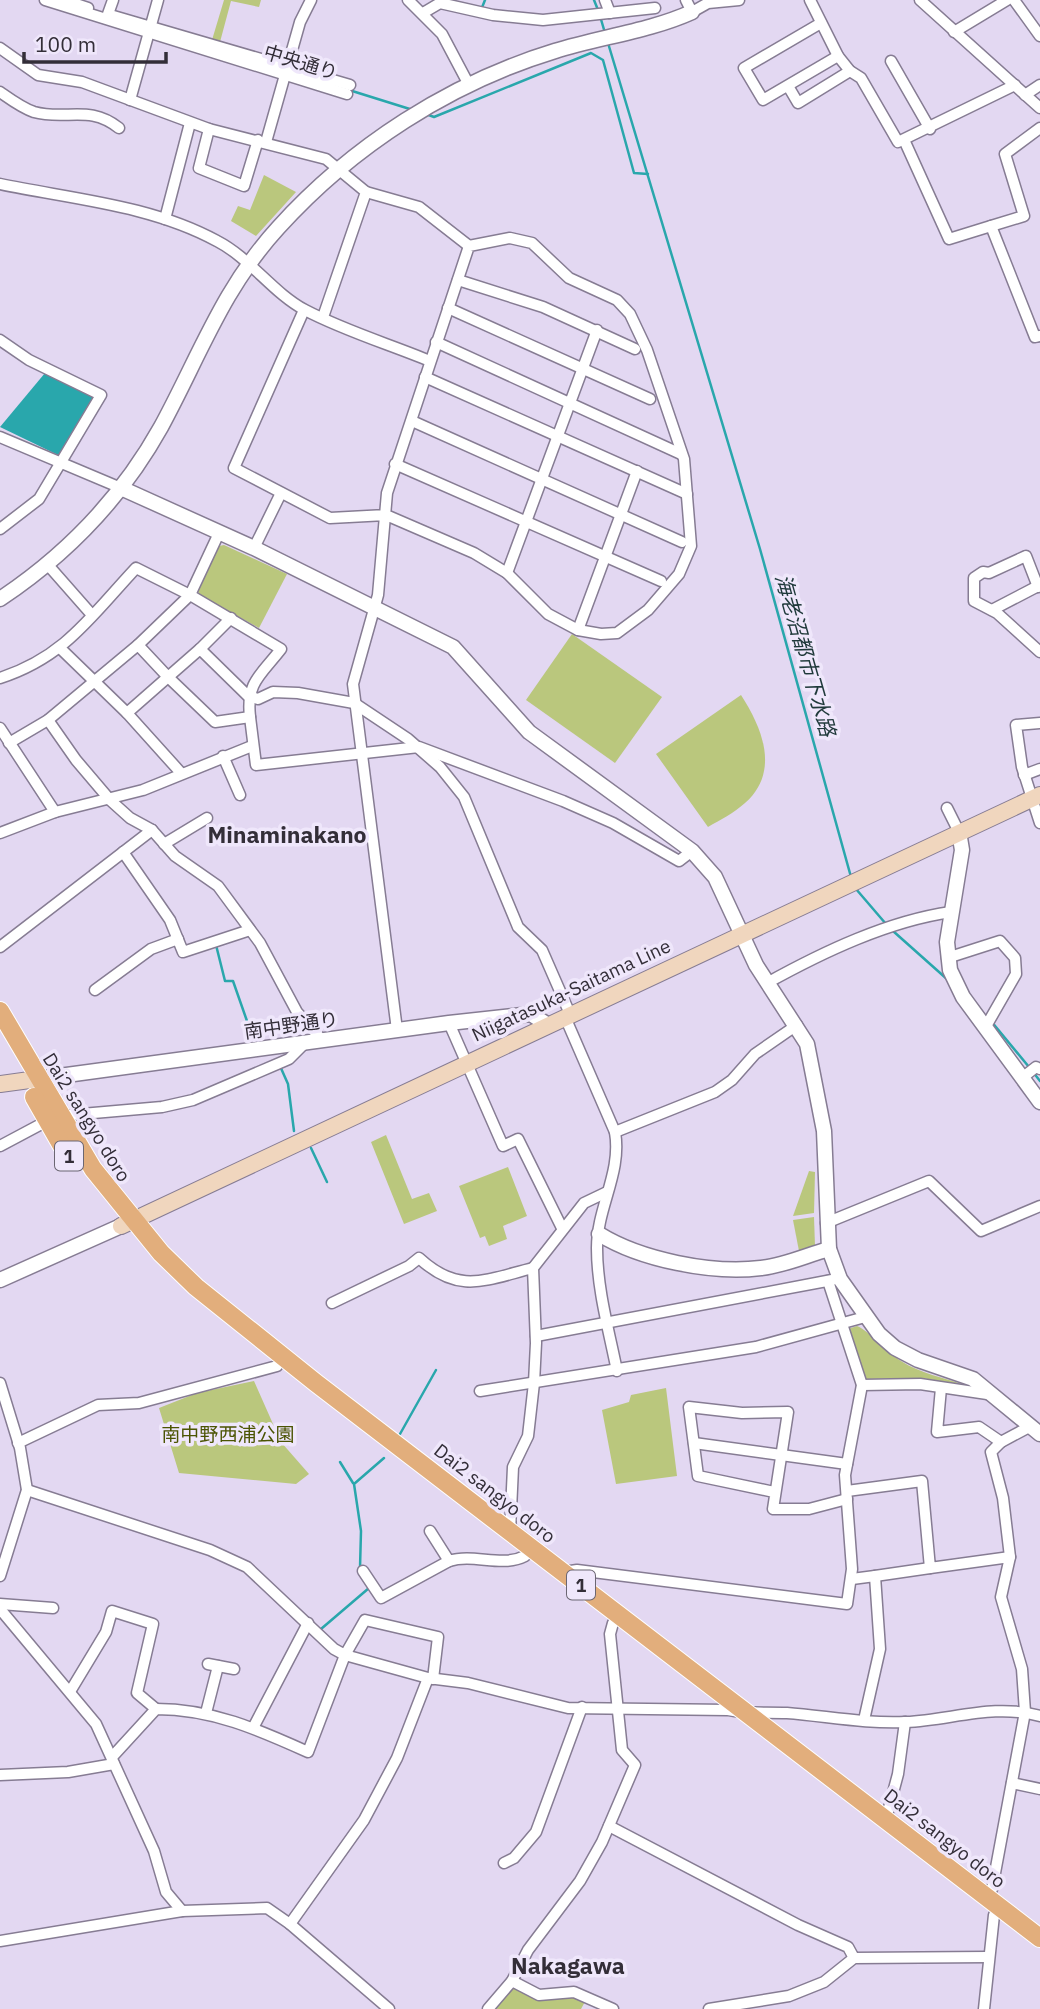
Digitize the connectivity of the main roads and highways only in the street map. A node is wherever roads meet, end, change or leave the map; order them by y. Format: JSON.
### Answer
{"nodes":[{"id":1,"x":1036,"y":797,"type":"edge"},
{"id":2,"x":0,"y":1011,"type":"edge"},
{"id":3,"x":0,"y":1035,"type":"edge"},
{"id":4,"x":31,"y":1080,"type":"junction"},
{"id":5,"x":0,"y":1084,"type":"edge"},
{"id":6,"x":127,"y":1223,"type":"junction"},
{"id":7,"x":1040,"y":1938,"type":"edge"},
{"id":8,"x":1040,"y":1951,"type":"edge"}],
"edges":[{"from":1,"to":6,"type":"main road","name":"Niigatasuka-Saitama Line"},
{"from":2,"to":4,"type":"main road","name":"Dai2 sangyo doro","number":"1"},
{"from":3,"to":4,"type":"main road","name":"Dai2 sangyo doro","number":"1"},
{"from":4,"to":5,"type":"main road"},
{"from":4,"to":6,"type":"main road","name":"Dai2 sangyo doro","number":"1"},
{"from":6,"to":7,"type":"main road","name":"Dai2 sangyo doro","number":"1"},
{"from":6,"to":8,"type":"main road","name":"Dai2 sangyo doro","number":"1"}]}
